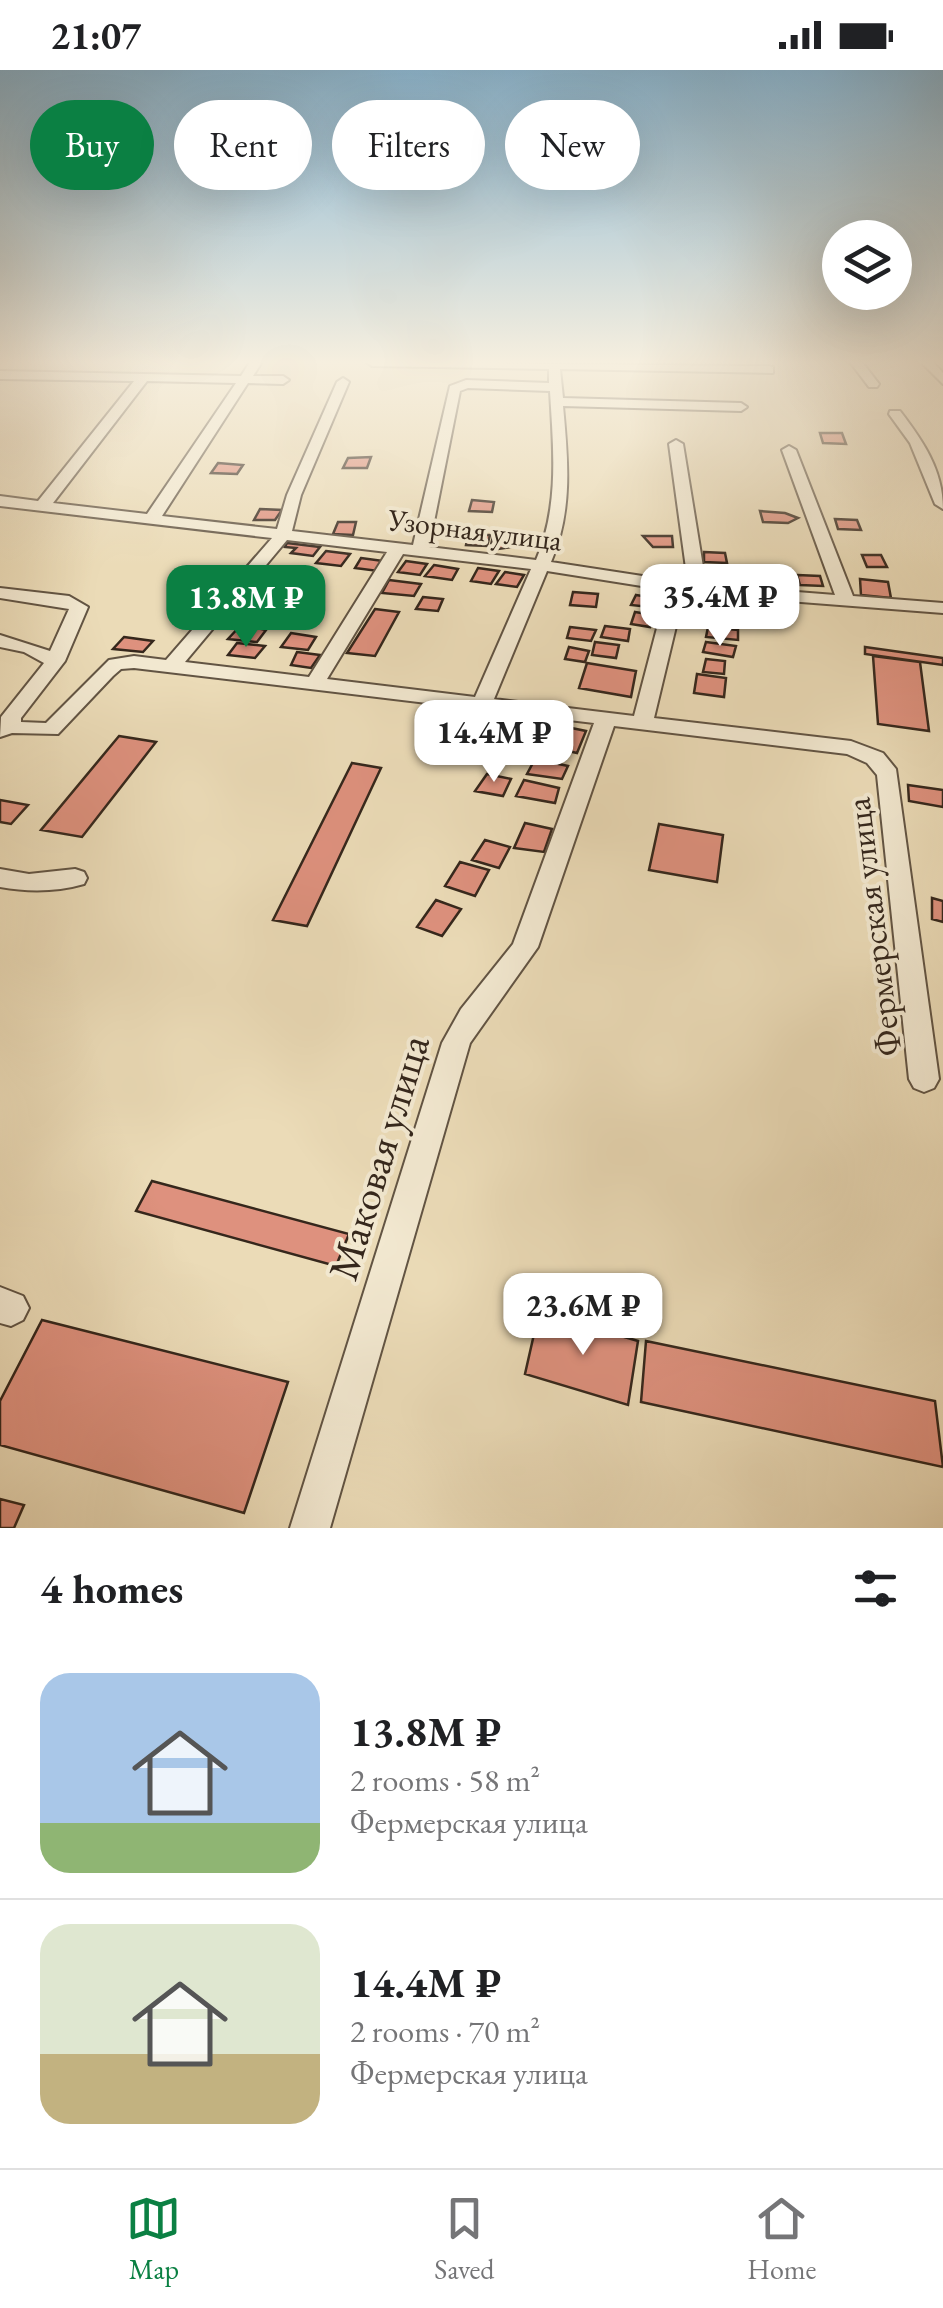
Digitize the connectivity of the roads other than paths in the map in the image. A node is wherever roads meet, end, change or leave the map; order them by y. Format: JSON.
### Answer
{"nodes":[{"id":1,"x":102,"y":430,"type":"edge"},
{"id":2,"x":211,"y":430,"type":"edge"},
{"id":3,"x":322,"y":430,"type":"edge"},
{"id":4,"x":445,"y":430,"type":"edge"},
{"id":5,"x":557,"y":430,"type":"edge"},
{"id":6,"x":908,"y":430,"type":"edge"},
{"id":7,"x":676,"y":444,"type":"dead end"},
{"id":8,"x":790,"y":450,"type":"dead end"},
{"id":9,"x":0,"y":501,"type":"edge"},
{"id":10,"x":943,"y":504,"type":"edge"},
{"id":11,"x":43,"y":506,"type":"junction"},
{"id":12,"x":153,"y":517,"type":"junction"},
{"id":13,"x":282,"y":535,"type":"junction"},
{"id":14,"x":398,"y":548,"type":"junction"},
{"id":15,"x":420,"y":550,"type":"junction"},
{"id":16,"x":539,"y":565,"type":"junction"},
{"id":17,"x":677,"y":586,"type":"junction"},
{"id":18,"x":698,"y":590,"type":"junction"},
{"id":19,"x":0,"y":593,"type":"edge"},
{"id":20,"x":846,"y":601,"type":"junction"},
{"id":21,"x":943,"y":608,"type":"edge"},
{"id":22,"x":0,"y":641,"type":"edge"},
{"id":23,"x":55,"y":661,"type":"junction"},
{"id":24,"x":174,"y":664,"type":"junction"},
{"id":25,"x":314,"y":684,"type":"junction"},
{"id":26,"x":484,"y":701,"type":"junction"},
{"id":27,"x":606,"y":718,"type":"junction"},
{"id":28,"x":642,"y":723,"type":"junction"},
{"id":29,"x":5,"y":729,"type":"edge"},
{"id":30,"x":0,"y":878,"type":"edge"},
{"id":31,"x":75,"y":878,"type":"dead end"},
{"id":32,"x":924,"y":1079,"type":"dead end"},
{"id":33,"x":310,"y":1528,"type":"edge"}],
"edges":[{"from":1,"to":11,"type":"street"},
{"from":2,"to":12,"type":"street"},
{"from":3,"to":13,"type":"street"},
{"from":4,"to":15,"type":"street"},
{"from":5,"to":16,"type":"street"},
{"from":6,"to":10,"type":"street"},
{"from":7,"to":18,"type":"street"},
{"from":8,"to":20,"type":"street"},
{"from":9,"to":11,"type":"street","name":"Узорная улица"},
{"from":11,"to":12,"type":"street","name":"Узорная улица"},
{"from":12,"to":13,"type":"street","name":"Узорная улица"},
{"from":13,"to":14,"type":"street","name":"Узорная улица"},
{"from":13,"to":24,"type":"street"},
{"from":14,"to":15,"type":"street","name":"Узорная улица"},
{"from":14,"to":25,"type":"street"},
{"from":15,"to":16,"type":"street","name":"Узорная улица"},
{"from":16,"to":17,"type":"street","name":"Узорная улица"},
{"from":16,"to":26,"type":"street"},
{"from":17,"to":18,"type":"street","name":"Узорная улица"},
{"from":17,"to":28,"type":"street"},
{"from":18,"to":20,"type":"street","name":"Узорная улица"},
{"from":19,"to":23,"type":"street"},
{"from":20,"to":21,"type":"street","name":"Узорная улица"},
{"from":22,"to":23,"type":"street"},
{"from":23,"to":29,"type":"street"},
{"from":24,"to":25,"type":"street","name":"Фермерская улица"},
{"from":24,"to":29,"type":"street","name":"Фермерская улица"},
{"from":25,"to":26,"type":"street","name":"Фермерская улица"},
{"from":26,"to":27,"type":"street","name":"Фермерская улица"},
{"from":27,"to":28,"type":"street","name":"Фермерская улица"},
{"from":27,"to":33,"type":"street","name":"Маковая улица"},
{"from":28,"to":32,"type":"street","name":"Фермерская улица"},
{"from":30,"to":31,"type":"street"}]}
